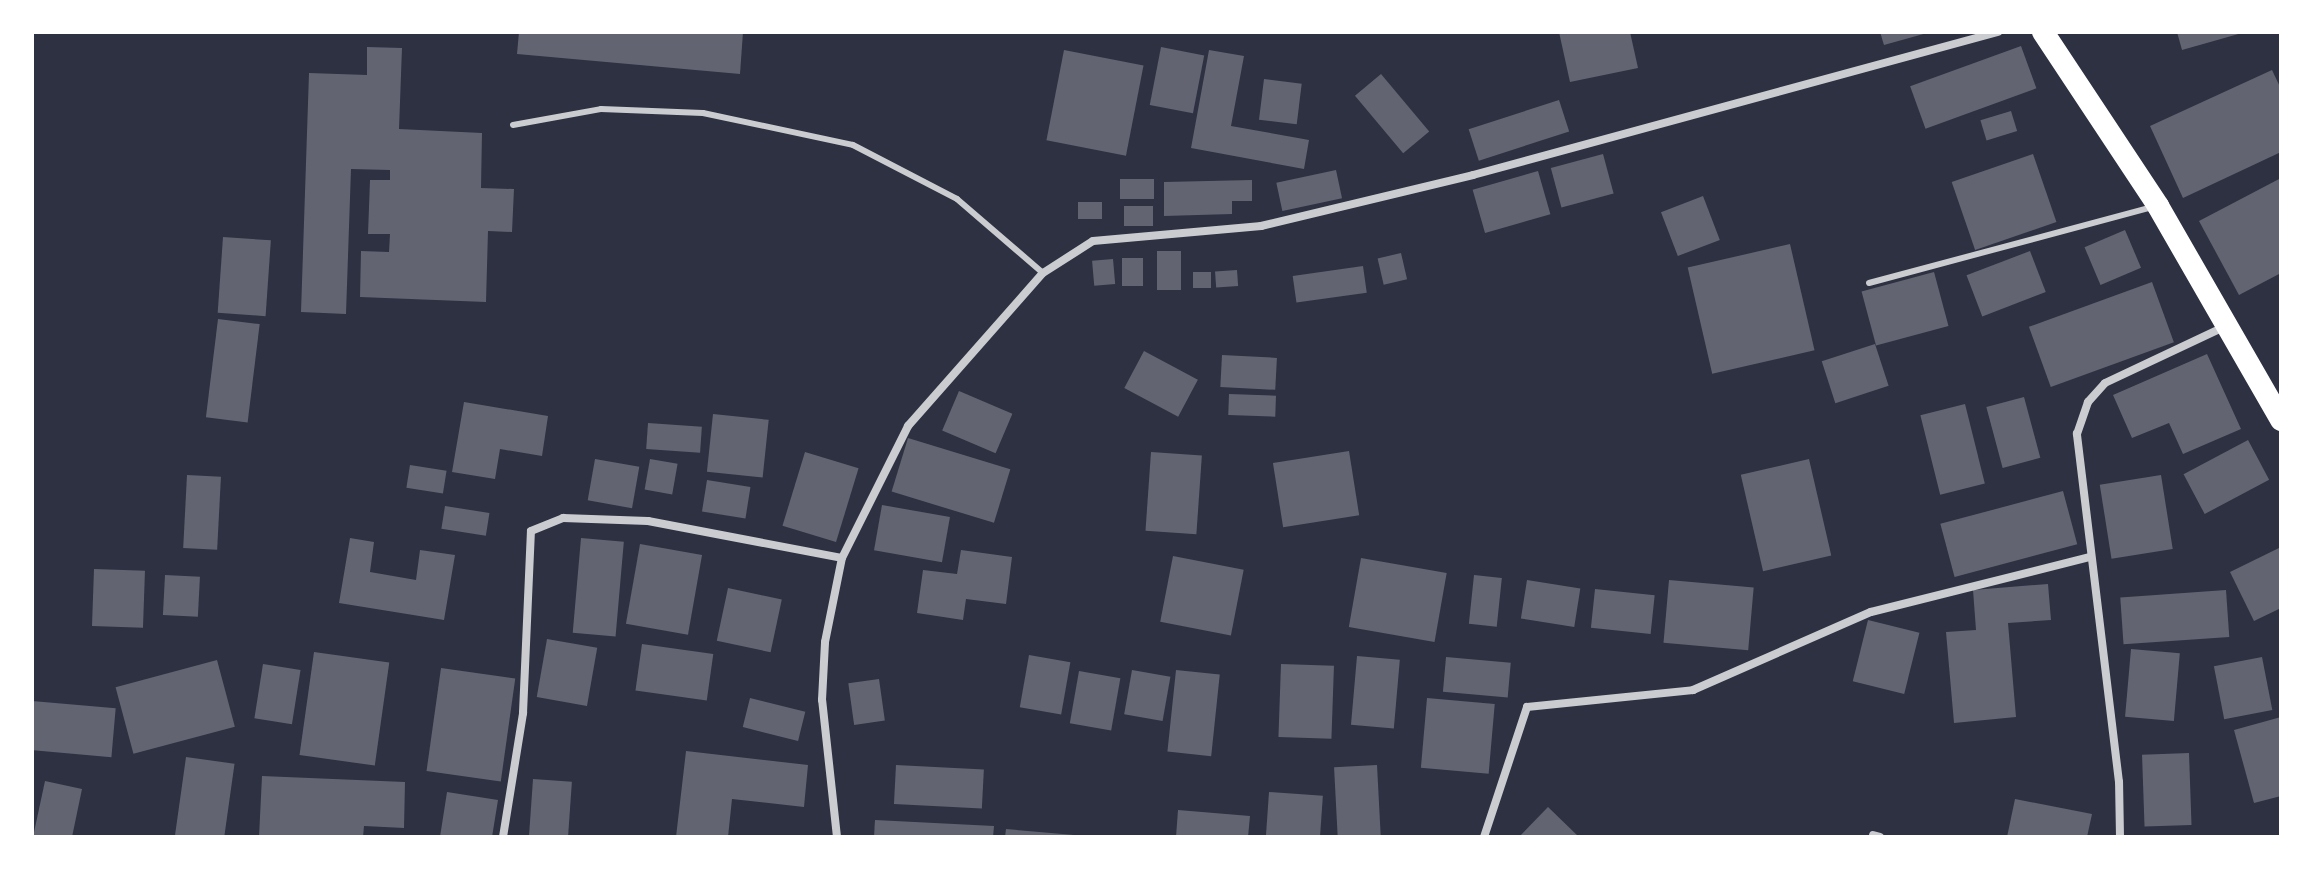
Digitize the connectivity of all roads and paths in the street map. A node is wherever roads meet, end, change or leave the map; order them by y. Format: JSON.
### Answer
{"nodes":[{"id":1,"x":1998,"y":32,"type":"edge"},
{"id":2,"x":2043,"y":32,"type":"edge"},
{"id":3,"x":513,"y":125,"type":"dead end"},
{"id":4,"x":2158,"y":206,"type":"junction"},
{"id":5,"x":1043,"y":273,"type":"junction"},
{"id":6,"x":1869,"y":283,"type":"dead end"},
{"id":7,"x":2226,"y":326,"type":"junction"},
{"id":8,"x":2281,"y":420,"type":"edge"},
{"id":9,"x":2090,"y":557,"type":"junction"},
{"id":10,"x":842,"y":558,"type":"junction"},
{"id":11,"x":503,"y":837,"type":"edge"},
{"id":12,"x":837,"y":837,"type":"edge"},
{"id":13,"x":1484,"y":837,"type":"edge"},
{"id":14,"x":2120,"y":837,"type":"edge"}],
"edges":[{"from":1,"to":5,"type":"street"},
{"from":2,"to":4,"type":"highway"},
{"from":3,"to":5,"type":"lane"},
{"from":4,"to":6,"type":"lane"},
{"from":4,"to":7,"type":"highway"},
{"from":5,"to":10,"type":"street"},
{"from":7,"to":8,"type":"highway"},
{"from":7,"to":9,"type":"street"},
{"from":9,"to":13,"type":"street"},
{"from":9,"to":14,"type":"street"},
{"from":10,"to":11,"type":"street"},
{"from":10,"to":12,"type":"street"}]}
